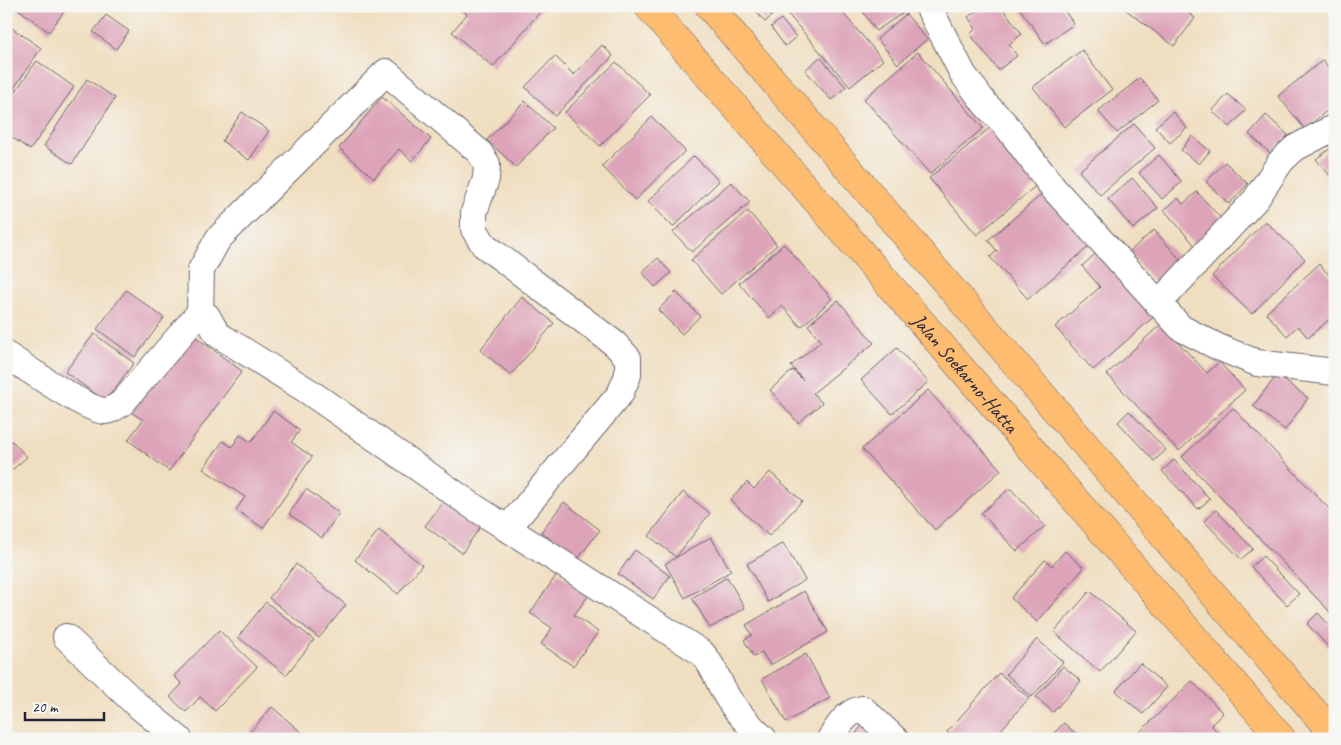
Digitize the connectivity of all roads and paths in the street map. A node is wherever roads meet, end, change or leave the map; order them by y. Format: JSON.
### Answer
{"nodes":[{"id":1,"x":648,"y":6,"type":"edge"},
{"id":2,"x":709,"y":6,"type":"edge"},
{"id":3,"x":928,"y":6,"type":"edge"},
{"id":4,"x":1335,"y":127,"type":"edge"},
{"id":5,"x":1158,"y":304,"type":"junction"},
{"id":6,"x":200,"y":312,"type":"junction"},
{"id":7,"x":6,"y":355,"type":"edge"},
{"id":8,"x":1335,"y":372,"type":"edge"},
{"id":9,"x":507,"y":529,"type":"junction"},
{"id":10,"x":66,"y":637,"type":"dead end"},
{"id":11,"x":1335,"y":736,"type":"edge"},
{"id":12,"x":178,"y":739,"type":"edge"},
{"id":13,"x":764,"y":739,"type":"edge"},
{"id":14,"x":830,"y":739,"type":"edge"},
{"id":15,"x":895,"y":739,"type":"edge"},
{"id":16,"x":1282,"y":739,"type":"edge"}],
"edges":[{"from":1,"to":16,"type":"highway","name":"Jalan Soekarno-Hatta"},
{"from":2,"to":11,"type":"highway"},
{"from":3,"to":5,"type":"street"},
{"from":4,"to":5,"type":"street"},
{"from":5,"to":8,"type":"street"},
{"from":6,"to":7,"type":"street"},
{"from":6,"to":9,"type":"street"},
{"from":6,"to":9,"type":"street"},
{"from":9,"to":13,"type":"street"},
{"from":10,"to":12,"type":"street"},
{"from":14,"to":15,"type":"street"}]}
